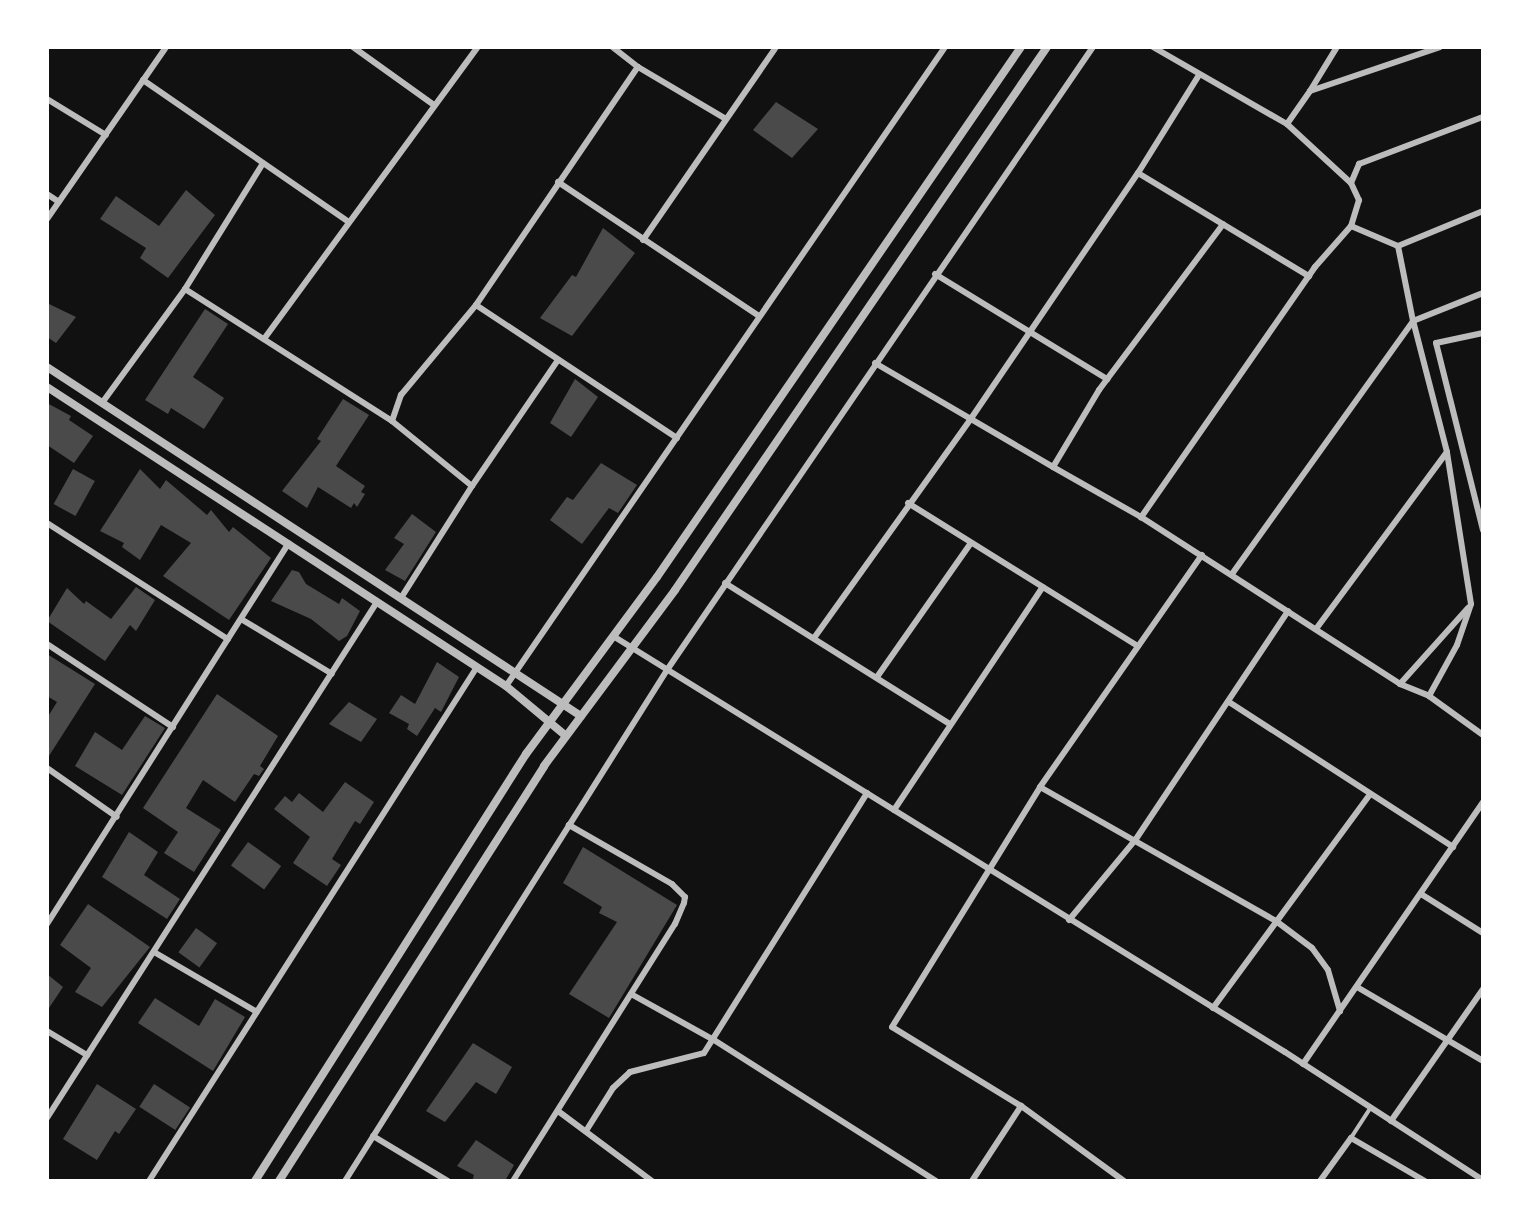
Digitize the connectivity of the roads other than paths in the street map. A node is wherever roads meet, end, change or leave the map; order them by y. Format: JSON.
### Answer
{"nodes":[{"id":1,"x":166,"y":47,"type":"edge"},
{"id":2,"x":353,"y":47,"type":"edge"},
{"id":3,"x":478,"y":47,"type":"edge"},
{"id":4,"x":612,"y":47,"type":"edge"},
{"id":5,"x":776,"y":47,"type":"edge"},
{"id":6,"x":945,"y":47,"type":"edge"},
{"id":7,"x":1021,"y":47,"type":"edge"},
{"id":8,"x":1047,"y":47,"type":"edge"},
{"id":9,"x":1093,"y":47,"type":"edge"},
{"id":10,"x":1153,"y":47,"type":"edge"},
{"id":11,"x":1337,"y":47,"type":"edge"},
{"id":12,"x":1440,"y":47,"type":"edge"},
{"id":13,"x":638,"y":67,"type":"junction"},
{"id":14,"x":1199,"y":75,"type":"junction"},
{"id":15,"x":144,"y":80,"type":"junction"},
{"id":16,"x":1310,"y":91,"type":"junction"},
{"id":17,"x":47,"y":99,"type":"edge"},
{"id":18,"x":435,"y":105,"type":"junction"},
{"id":19,"x":1483,"y":117,"type":"edge"},
{"id":20,"x":726,"y":119,"type":"junction"},
{"id":21,"x":1287,"y":124,"type":"junction"},
{"id":22,"x":106,"y":135,"type":"junction"},
{"id":23,"x":263,"y":163,"type":"junction"},
{"id":24,"x":1138,"y":173,"type":"junction"},
{"id":25,"x":558,"y":182,"type":"junction"},
{"id":26,"x":1351,"y":183,"type":"junction"},
{"id":27,"x":47,"y":194,"type":"edge"},
{"id":28,"x":59,"y":202,"type":"junction"},
{"id":29,"x":1483,"y":211,"type":"edge"},
{"id":30,"x":47,"y":219,"type":"edge"},
{"id":31,"x":349,"y":222,"type":"junction"},
{"id":32,"x":1223,"y":224,"type":"junction"},
{"id":33,"x":1351,"y":226,"type":"junction"},
{"id":34,"x":642,"y":240,"type":"junction"},
{"id":35,"x":1398,"y":246,"type":"junction"},
{"id":36,"x":934,"y":274,"type":"junction"},
{"id":37,"x":1309,"y":276,"type":"junction"},
{"id":38,"x":185,"y":289,"type":"junction"},
{"id":39,"x":1483,"y":293,"type":"edge"},
{"id":40,"x":476,"y":305,"type":"junction"},
{"id":41,"x":759,"y":316,"type":"junction"},
{"id":42,"x":1413,"y":321,"type":"junction"},
{"id":43,"x":1027,"y":331,"type":"junction"},
{"id":44,"x":1483,"y":333,"type":"edge"},
{"id":45,"x":264,"y":339,"type":"junction"},
{"id":46,"x":558,"y":360,"type":"junction"},
{"id":47,"x":875,"y":363,"type":"junction"},
{"id":48,"x":47,"y":367,"type":"edge"},
{"id":49,"x":1107,"y":379,"type":"junction"},
{"id":50,"x":47,"y":387,"type":"edge"},
{"id":51,"x":102,"y":403,"type":"junction"},
{"id":52,"x":970,"y":420,"type":"junction"},
{"id":53,"x":392,"y":421,"type":"junction"},
{"id":54,"x":677,"y":438,"type":"junction"},
{"id":55,"x":1447,"y":453,"type":"junction"},
{"id":56,"x":1053,"y":467,"type":"junction"},
{"id":57,"x":472,"y":486,"type":"junction"},
{"id":58,"x":908,"y":503,"type":"junction"},
{"id":59,"x":1141,"y":517,"type":"junction"},
{"id":60,"x":47,"y":523,"type":"edge"},
{"id":61,"x":1483,"y":530,"type":"edge"},
{"id":62,"x":971,"y":542,"type":"junction"},
{"id":63,"x":289,"y":543,"type":"junction"},
{"id":64,"x":1202,"y":555,"type":"junction"},
{"id":65,"x":1231,"y":574,"type":"junction"},
{"id":66,"x":725,"y":583,"type":"junction"},
{"id":67,"x":1043,"y":587,"type":"junction"},
{"id":68,"x":401,"y":598,"type":"junction"},
{"id":69,"x":377,"y":602,"type":"junction"},
{"id":70,"x":1471,"y":604,"type":"junction"},
{"id":71,"x":1288,"y":611,"type":"junction"},
{"id":72,"x":241,"y":619,"type":"junction"},
{"id":73,"x":1316,"y":629,"type":"junction"},
{"id":74,"x":613,"y":636,"type":"junction"},
{"id":75,"x":814,"y":638,"type":"junction"},
{"id":76,"x":228,"y":639,"type":"junction"},
{"id":77,"x":47,"y":644,"type":"edge"},
{"id":78,"x":1138,"y":646,"type":"junction"},
{"id":79,"x":632,"y":648,"type":"junction"},
{"id":80,"x":477,"y":667,"type":"junction"},
{"id":81,"x":667,"y":670,"type":"junction"},
{"id":82,"x":515,"y":673,"type":"junction"},
{"id":83,"x":331,"y":674,"type":"junction"},
{"id":84,"x":877,"y":677,"type":"junction"},
{"id":85,"x":1400,"y":684,"type":"junction"},
{"id":86,"x":506,"y":686,"type":"junction"},
{"id":87,"x":1429,"y":696,"type":"junction"},
{"id":88,"x":1228,"y":702,"type":"junction"},
{"id":89,"x":563,"y":704,"type":"junction"},
{"id":90,"x":581,"y":716,"type":"junction"},
{"id":91,"x":548,"y":724,"type":"junction"},
{"id":92,"x":950,"y":724,"type":"junction"},
{"id":93,"x":173,"y":727,"type":"junction"},
{"id":94,"x":1483,"y":735,"type":"edge"},
{"id":95,"x":566,"y":736,"type":"junction"},
{"id":96,"x":47,"y":768,"type":"edge"},
{"id":97,"x":1040,"y":786,"type":"junction"},
{"id":98,"x":867,"y":793,"type":"junction"},
{"id":99,"x":1370,"y":794,"type":"junction"},
{"id":100,"x":1482,"y":805,"type":"edge"},
{"id":101,"x":894,"y":810,"type":"junction"},
{"id":102,"x":117,"y":817,"type":"junction"},
{"id":103,"x":569,"y":825,"type":"junction"},
{"id":104,"x":1136,"y":839,"type":"junction"},
{"id":105,"x":1452,"y":847,"type":"junction"},
{"id":106,"x":986,"y":870,"type":"junction"},
{"id":107,"x":1421,"y":894,"type":"junction"},
{"id":108,"x":1069,"y":920,"type":"junction"},
{"id":109,"x":1276,"y":921,"type":"junction"},
{"id":110,"x":47,"y":924,"type":"edge"},
{"id":111,"x":1483,"y":933,"type":"edge"},
{"id":112,"x":154,"y":952,"type":"junction"},
{"id":113,"x":1357,"y":986,"type":"junction"},
{"id":114,"x":1483,"y":989,"type":"edge"},
{"id":115,"x":631,"y":994,"type":"junction"},
{"id":116,"x":1213,"y":1008,"type":"junction"},
{"id":117,"x":1340,"y":1011,"type":"junction"},
{"id":118,"x":257,"y":1013,"type":"junction"},
{"id":119,"x":47,"y":1031,"type":"edge"},
{"id":120,"x":713,"y":1040,"type":"junction"},
{"id":121,"x":1447,"y":1040,"type":"junction"},
{"id":122,"x":88,"y":1055,"type":"junction"},
{"id":123,"x":1483,"y":1061,"type":"edge"},
{"id":124,"x":1303,"y":1064,"type":"junction"},
{"id":125,"x":1021,"y":1106,"type":"junction"},
{"id":126,"x":1370,"y":1109,"type":"junction"},
{"id":127,"x":558,"y":1111,"type":"junction"},
{"id":128,"x":47,"y":1118,"type":"edge"},
{"id":129,"x":1391,"y":1121,"type":"junction"},
{"id":130,"x":586,"y":1131,"type":"junction"},
{"id":131,"x":373,"y":1136,"type":"junction"},
{"id":132,"x":1351,"y":1138,"type":"junction"},
{"id":133,"x":639,"y":1177,"type":"edge"},
{"id":134,"x":1483,"y":1180,"type":"edge"},
{"id":135,"x":149,"y":1181,"type":"edge"},
{"id":136,"x":255,"y":1181,"type":"edge"},
{"id":137,"x":279,"y":1181,"type":"edge"},
{"id":138,"x":345,"y":1181,"type":"edge"},
{"id":139,"x":448,"y":1181,"type":"edge"},
{"id":140,"x":513,"y":1181,"type":"edge"},
{"id":141,"x":652,"y":1181,"type":"edge"},
{"id":142,"x":936,"y":1181,"type":"edge"},
{"id":143,"x":972,"y":1181,"type":"edge"},
{"id":144,"x":1124,"y":1181,"type":"edge"},
{"id":145,"x":1320,"y":1181,"type":"edge"},
{"id":146,"x":1425,"y":1181,"type":"edge"}],
"edges":[{"from":1,"to":15,"type":"street"},
{"from":2,"to":18,"type":"street"},
{"from":3,"to":18,"type":"street"},
{"from":4,"to":13,"type":"street"},
{"from":5,"to":20,"type":"street"},
{"from":6,"to":41,"type":"street"},
{"from":7,"to":74,"type":"street"},
{"from":8,"to":79,"type":"street"},
{"from":9,"to":36,"type":"street"},
{"from":10,"to":14,"type":"street"},
{"from":11,"to":16,"type":"street"},
{"from":12,"to":16,"type":"street"},
{"from":13,"to":20,"type":"street"},
{"from":13,"to":25,"type":"street"},
{"from":14,"to":21,"type":"street"},
{"from":14,"to":24,"type":"street"},
{"from":15,"to":22,"type":"street"},
{"from":15,"to":23,"type":"street"},
{"from":16,"to":21,"type":"street"},
{"from":17,"to":22,"type":"street"},
{"from":18,"to":31,"type":"street"},
{"from":19,"to":26,"type":"street"},
{"from":20,"to":34,"type":"street"},
{"from":21,"to":26,"type":"street"},
{"from":22,"to":28,"type":"street"},
{"from":23,"to":31,"type":"street"},
{"from":23,"to":38,"type":"street"},
{"from":24,"to":32,"type":"street"},
{"from":24,"to":43,"type":"street"},
{"from":25,"to":34,"type":"street"},
{"from":25,"to":40,"type":"street"},
{"from":26,"to":33,"type":"street"},
{"from":27,"to":28,"type":"street"},
{"from":28,"to":30,"type":"street"},
{"from":29,"to":35,"type":"street"},
{"from":31,"to":45,"type":"street"},
{"from":32,"to":37,"type":"street"},
{"from":32,"to":49,"type":"street"},
{"from":33,"to":35,"type":"street"},
{"from":33,"to":37,"type":"street"},
{"from":34,"to":41,"type":"street"},
{"from":35,"to":42,"type":"street"},
{"from":36,"to":43,"type":"street"},
{"from":36,"to":47,"type":"street"},
{"from":37,"to":59,"type":"street"},
{"from":38,"to":45,"type":"street"},
{"from":38,"to":51,"type":"street"},
{"from":39,"to":42,"type":"street"},
{"from":40,"to":46,"type":"street"},
{"from":40,"to":53,"type":"street"},
{"from":41,"to":54,"type":"street"},
{"from":42,"to":55,"type":"street"},
{"from":42,"to":65,"type":"street"},
{"from":43,"to":49,"type":"street"},
{"from":43,"to":52,"type":"street"},
{"from":44,"to":61,"type":"street"},
{"from":45,"to":53,"type":"street"},
{"from":46,"to":54,"type":"street"},
{"from":46,"to":57,"type":"street"},
{"from":47,"to":52,"type":"street"},
{"from":47,"to":66,"type":"street"},
{"from":48,"to":51,"type":"street"},
{"from":49,"to":56,"type":"street"},
{"from":50,"to":63,"type":"street"},
{"from":51,"to":68,"type":"street"},
{"from":52,"to":56,"type":"street"},
{"from":52,"to":58,"type":"street"},
{"from":53,"to":57,"type":"street"},
{"from":54,"to":82,"type":"street"},
{"from":55,"to":70,"type":"street"},
{"from":55,"to":73,"type":"street"},
{"from":56,"to":59,"type":"street"},
{"from":57,"to":68,"type":"street"},
{"from":58,"to":62,"type":"street"},
{"from":58,"to":75,"type":"street"},
{"from":59,"to":64,"type":"street"},
{"from":60,"to":76,"type":"street"},
{"from":62,"to":67,"type":"street"},
{"from":62,"to":84,"type":"street"},
{"from":63,"to":69,"type":"street"},
{"from":63,"to":72,"type":"street"},
{"from":64,"to":65,"type":"street"},
{"from":64,"to":78,"type":"street"},
{"from":65,"to":71,"type":"street"},
{"from":66,"to":75,"type":"street"},
{"from":66,"to":81,"type":"street"},
{"from":67,"to":78,"type":"street"},
{"from":67,"to":92,"type":"street"},
{"from":68,"to":82,"type":"street"},
{"from":69,"to":80,"type":"street"},
{"from":69,"to":83,"type":"street"},
{"from":70,"to":85,"type":"street"},
{"from":70,"to":87,"type":"street"},
{"from":71,"to":73,"type":"street"},
{"from":71,"to":88,"type":"street"},
{"from":72,"to":76,"type":"street"},
{"from":72,"to":83,"type":"street"},
{"from":73,"to":85,"type":"street"},
{"from":74,"to":79,"type":"street"},
{"from":74,"to":89,"type":"street"},
{"from":75,"to":84,"type":"street"},
{"from":76,"to":93,"type":"street"},
{"from":77,"to":93,"type":"street"},
{"from":78,"to":97,"type":"street"},
{"from":79,"to":81,"type":"street"},
{"from":79,"to":90,"type":"street"},
{"from":80,"to":86,"type":"street"},
{"from":80,"to":118,"type":"street"},
{"from":81,"to":98,"type":"street"},
{"from":81,"to":103,"type":"street"},
{"from":82,"to":86,"type":"street"},
{"from":82,"to":89,"type":"street"},
{"from":83,"to":112,"type":"street"},
{"from":84,"to":92,"type":"street"},
{"from":85,"to":87,"type":"street"},
{"from":86,"to":91,"type":"street"},
{"from":87,"to":94,"type":"street"},
{"from":88,"to":99,"type":"street"},
{"from":88,"to":104,"type":"street"},
{"from":89,"to":90,"type":"street"},
{"from":89,"to":91,"type":"street"},
{"from":90,"to":95,"type":"street"},
{"from":91,"to":95,"type":"street"},
{"from":91,"to":136,"type":"street"},
{"from":92,"to":101,"type":"street"},
{"from":93,"to":102,"type":"street"},
{"from":95,"to":137,"type":"street"},
{"from":96,"to":102,"type":"street"},
{"from":97,"to":104,"type":"street"},
{"from":97,"to":106,"type":"street"},
{"from":98,"to":101,"type":"street"},
{"from":98,"to":120,"type":"street"},
{"from":99,"to":105,"type":"street"},
{"from":99,"to":109,"type":"street"},
{"from":100,"to":105,"type":"street"},
{"from":101,"to":106,"type":"street"},
{"from":102,"to":110,"type":"street"},
{"from":103,"to":115,"type":"street"},
{"from":103,"to":131,"type":"street"},
{"from":104,"to":108,"type":"street"},
{"from":104,"to":109,"type":"street"},
{"from":105,"to":107,"type":"street"},
{"from":106,"to":108,"type":"street"},
{"from":106,"to":125,"type":"street"},
{"from":107,"to":111,"type":"street"},
{"from":107,"to":113,"type":"street"},
{"from":108,"to":116,"type":"street"},
{"from":109,"to":116,"type":"street"},
{"from":109,"to":117,"type":"street"},
{"from":112,"to":118,"type":"street"},
{"from":112,"to":122,"type":"street"},
{"from":113,"to":117,"type":"street"},
{"from":113,"to":121,"type":"street"},
{"from":114,"to":121,"type":"street"},
{"from":115,"to":120,"type":"street"},
{"from":115,"to":127,"type":"street"},
{"from":116,"to":124,"type":"street"},
{"from":117,"to":124,"type":"street"},
{"from":118,"to":135,"type":"street"},
{"from":119,"to":122,"type":"street"},
{"from":120,"to":130,"type":"street"},
{"from":120,"to":142,"type":"street"},
{"from":121,"to":123,"type":"street"},
{"from":121,"to":129,"type":"street"},
{"from":122,"to":128,"type":"street"},
{"from":124,"to":126,"type":"street"},
{"from":125,"to":143,"type":"street"},
{"from":125,"to":144,"type":"street"},
{"from":126,"to":129,"type":"street"},
{"from":126,"to":132,"type":"lane"},
{"from":127,"to":130,"type":"street"},
{"from":127,"to":140,"type":"street"},
{"from":129,"to":134,"type":"street"},
{"from":130,"to":133,"type":"street"},
{"from":131,"to":138,"type":"street"},
{"from":131,"to":139,"type":"street"},
{"from":132,"to":145,"type":"street"},
{"from":132,"to":146,"type":"street"},
{"from":133,"to":141,"type":"street"}]}
